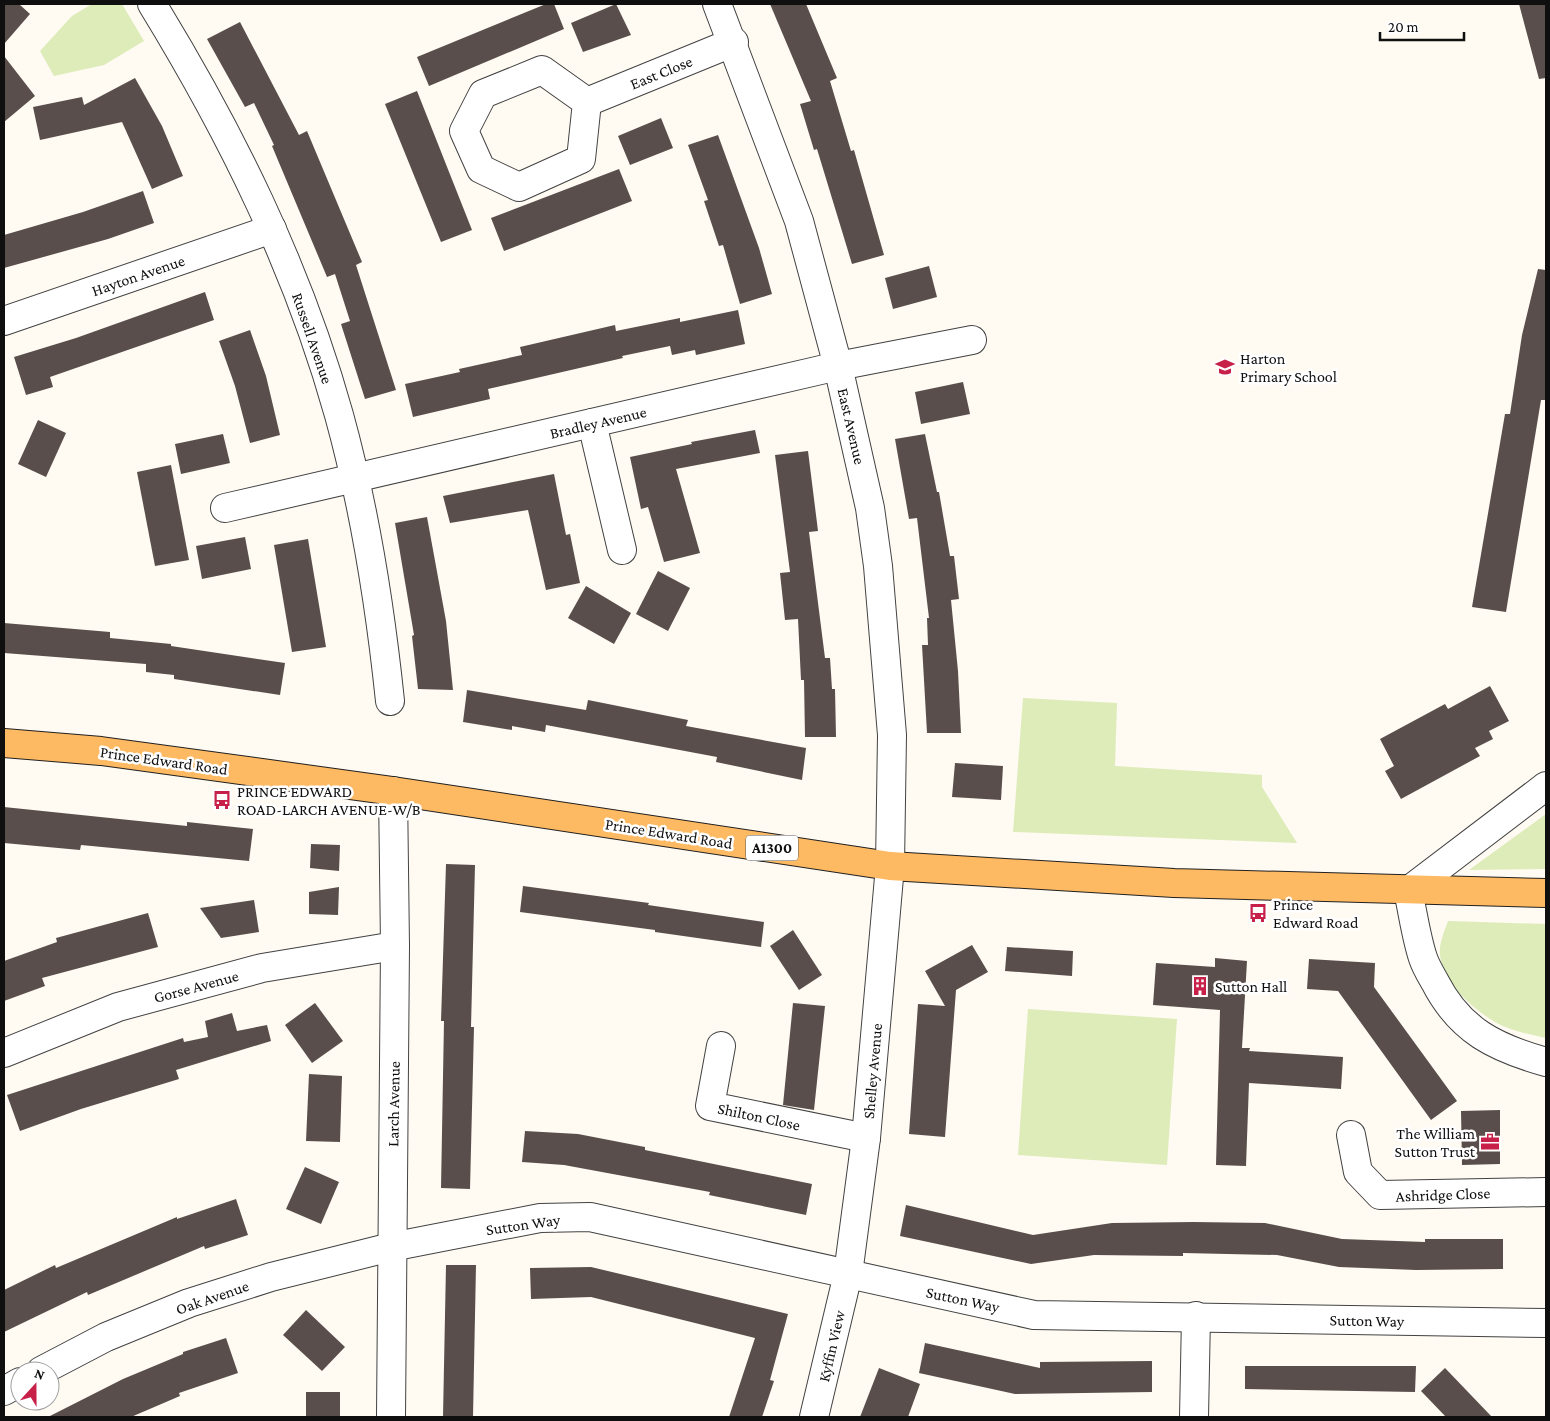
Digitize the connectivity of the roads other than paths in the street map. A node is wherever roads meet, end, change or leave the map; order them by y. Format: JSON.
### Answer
{"nodes":[{"id":1,"x":152,"y":4,"type":"edge"},
{"id":2,"x":717,"y":4,"type":"edge"},
{"id":3,"x":734,"y":42,"type":"junction"},
{"id":4,"x":588,"y":102,"type":"junction"},
{"id":5,"x":272,"y":229,"type":"junction"},
{"id":6,"x":4,"y":321,"type":"edge"},
{"id":7,"x":972,"y":340,"type":"dead end"},
{"id":8,"x":838,"y":366,"type":"junction"},
{"id":9,"x":592,"y":423,"type":"junction"},
{"id":10,"x":355,"y":479,"type":"junction"},
{"id":11,"x":225,"y":508,"type":"dead end"},
{"id":12,"x":622,"y":550,"type":"dead end"},
{"id":13,"x":390,"y":702,"type":"dead end"},
{"id":14,"x":4,"y":743,"type":"edge"},
{"id":15,"x":1546,"y":786,"type":"edge"},
{"id":16,"x":393,"y":791,"type":"junction"},
{"id":17,"x":890,"y":866,"type":"junction"},
{"id":18,"x":1408,"y":891,"type":"junction"},
{"id":19,"x":1546,"y":893,"type":"edge"},
{"id":20,"x":395,"y":946,"type":"junction"},
{"id":21,"x":721,"y":1046,"type":"dead end"},
{"id":22,"x":4,"y":1053,"type":"edge"},
{"id":23,"x":1546,"y":1062,"type":"edge"},
{"id":24,"x":1351,"y":1134,"type":"dead end"},
{"id":25,"x":866,"y":1138,"type":"junction"},
{"id":26,"x":1546,"y":1192,"type":"edge"},
{"id":27,"x":391,"y":1247,"type":"junction"},
{"id":28,"x":848,"y":1274,"type":"junction"},
{"id":29,"x":1196,"y":1316,"type":"junction"},
{"id":30,"x":1546,"y":1323,"type":"edge"},
{"id":31,"x":60,"y":1361,"type":"edge"},
{"id":32,"x":391,"y":1417,"type":"edge"},
{"id":33,"x":814,"y":1417,"type":"edge"},
{"id":34,"x":1194,"y":1417,"type":"edge"}],
"edges":[{"from":1,"to":5,"type":"street","name":"Russell Avenue"},
{"from":2,"to":3,"type":"street","name":"East Avenue"},
{"from":3,"to":4,"type":"street","name":"East Close"},
{"from":3,"to":8,"type":"street","name":"East Avenue"},
{"from":4,"to":4,"type":"street"},
{"from":5,"to":6,"type":"street","name":"Hayton Avenue"},
{"from":5,"to":10,"type":"street","name":"Russell Avenue"},
{"from":7,"to":8,"type":"street","name":"Bradley Avenue"},
{"from":8,"to":9,"type":"street","name":"Bradley Avenue"},
{"from":8,"to":17,"type":"street","name":"East Avenue"},
{"from":9,"to":10,"type":"street","name":"Bradley Avenue"},
{"from":9,"to":12,"type":"street"},
{"from":10,"to":11,"type":"street","name":"Bradley Avenue"},
{"from":10,"to":13,"type":"street","name":"Russell Avenue"},
{"from":14,"to":16,"type":"main road","name":"Prince Edward Road","number":"A1300"},
{"from":15,"to":18,"type":"street"},
{"from":16,"to":17,"type":"main road","name":"Prince Edward Road","number":"A1300"},
{"from":16,"to":20,"type":"street","name":"Larch Avenue"},
{"from":17,"to":18,"type":"main road","name":"Prince Edward Road","number":"A1300"},
{"from":17,"to":25,"type":"street","name":"Shelley Avenue"},
{"from":18,"to":19,"type":"main road","name":"Prince Edward Road","number":"A1300"},
{"from":18,"to":23,"type":"street"},
{"from":20,"to":22,"type":"street","name":"Gorse Avenue"},
{"from":20,"to":27,"type":"street","name":"Larch Avenue"},
{"from":21,"to":25,"type":"street","name":"Shilton Close"},
{"from":24,"to":26,"type":"street","name":"Ashridge Close"},
{"from":25,"to":28,"type":"street","name":"Shelley Avenue"},
{"from":27,"to":28,"type":"street","name":"Sutton Way"},
{"from":27,"to":31,"type":"street","name":"Oak Avenue"},
{"from":27,"to":32,"type":"street","name":"Larch Avenue"},
{"from":28,"to":29,"type":"street","name":"Sutton Way"},
{"from":28,"to":33,"type":"street","name":"Kyffin View"},
{"from":29,"to":30,"type":"street","name":"Sutton Way"},
{"from":29,"to":34,"type":"street"}]}
